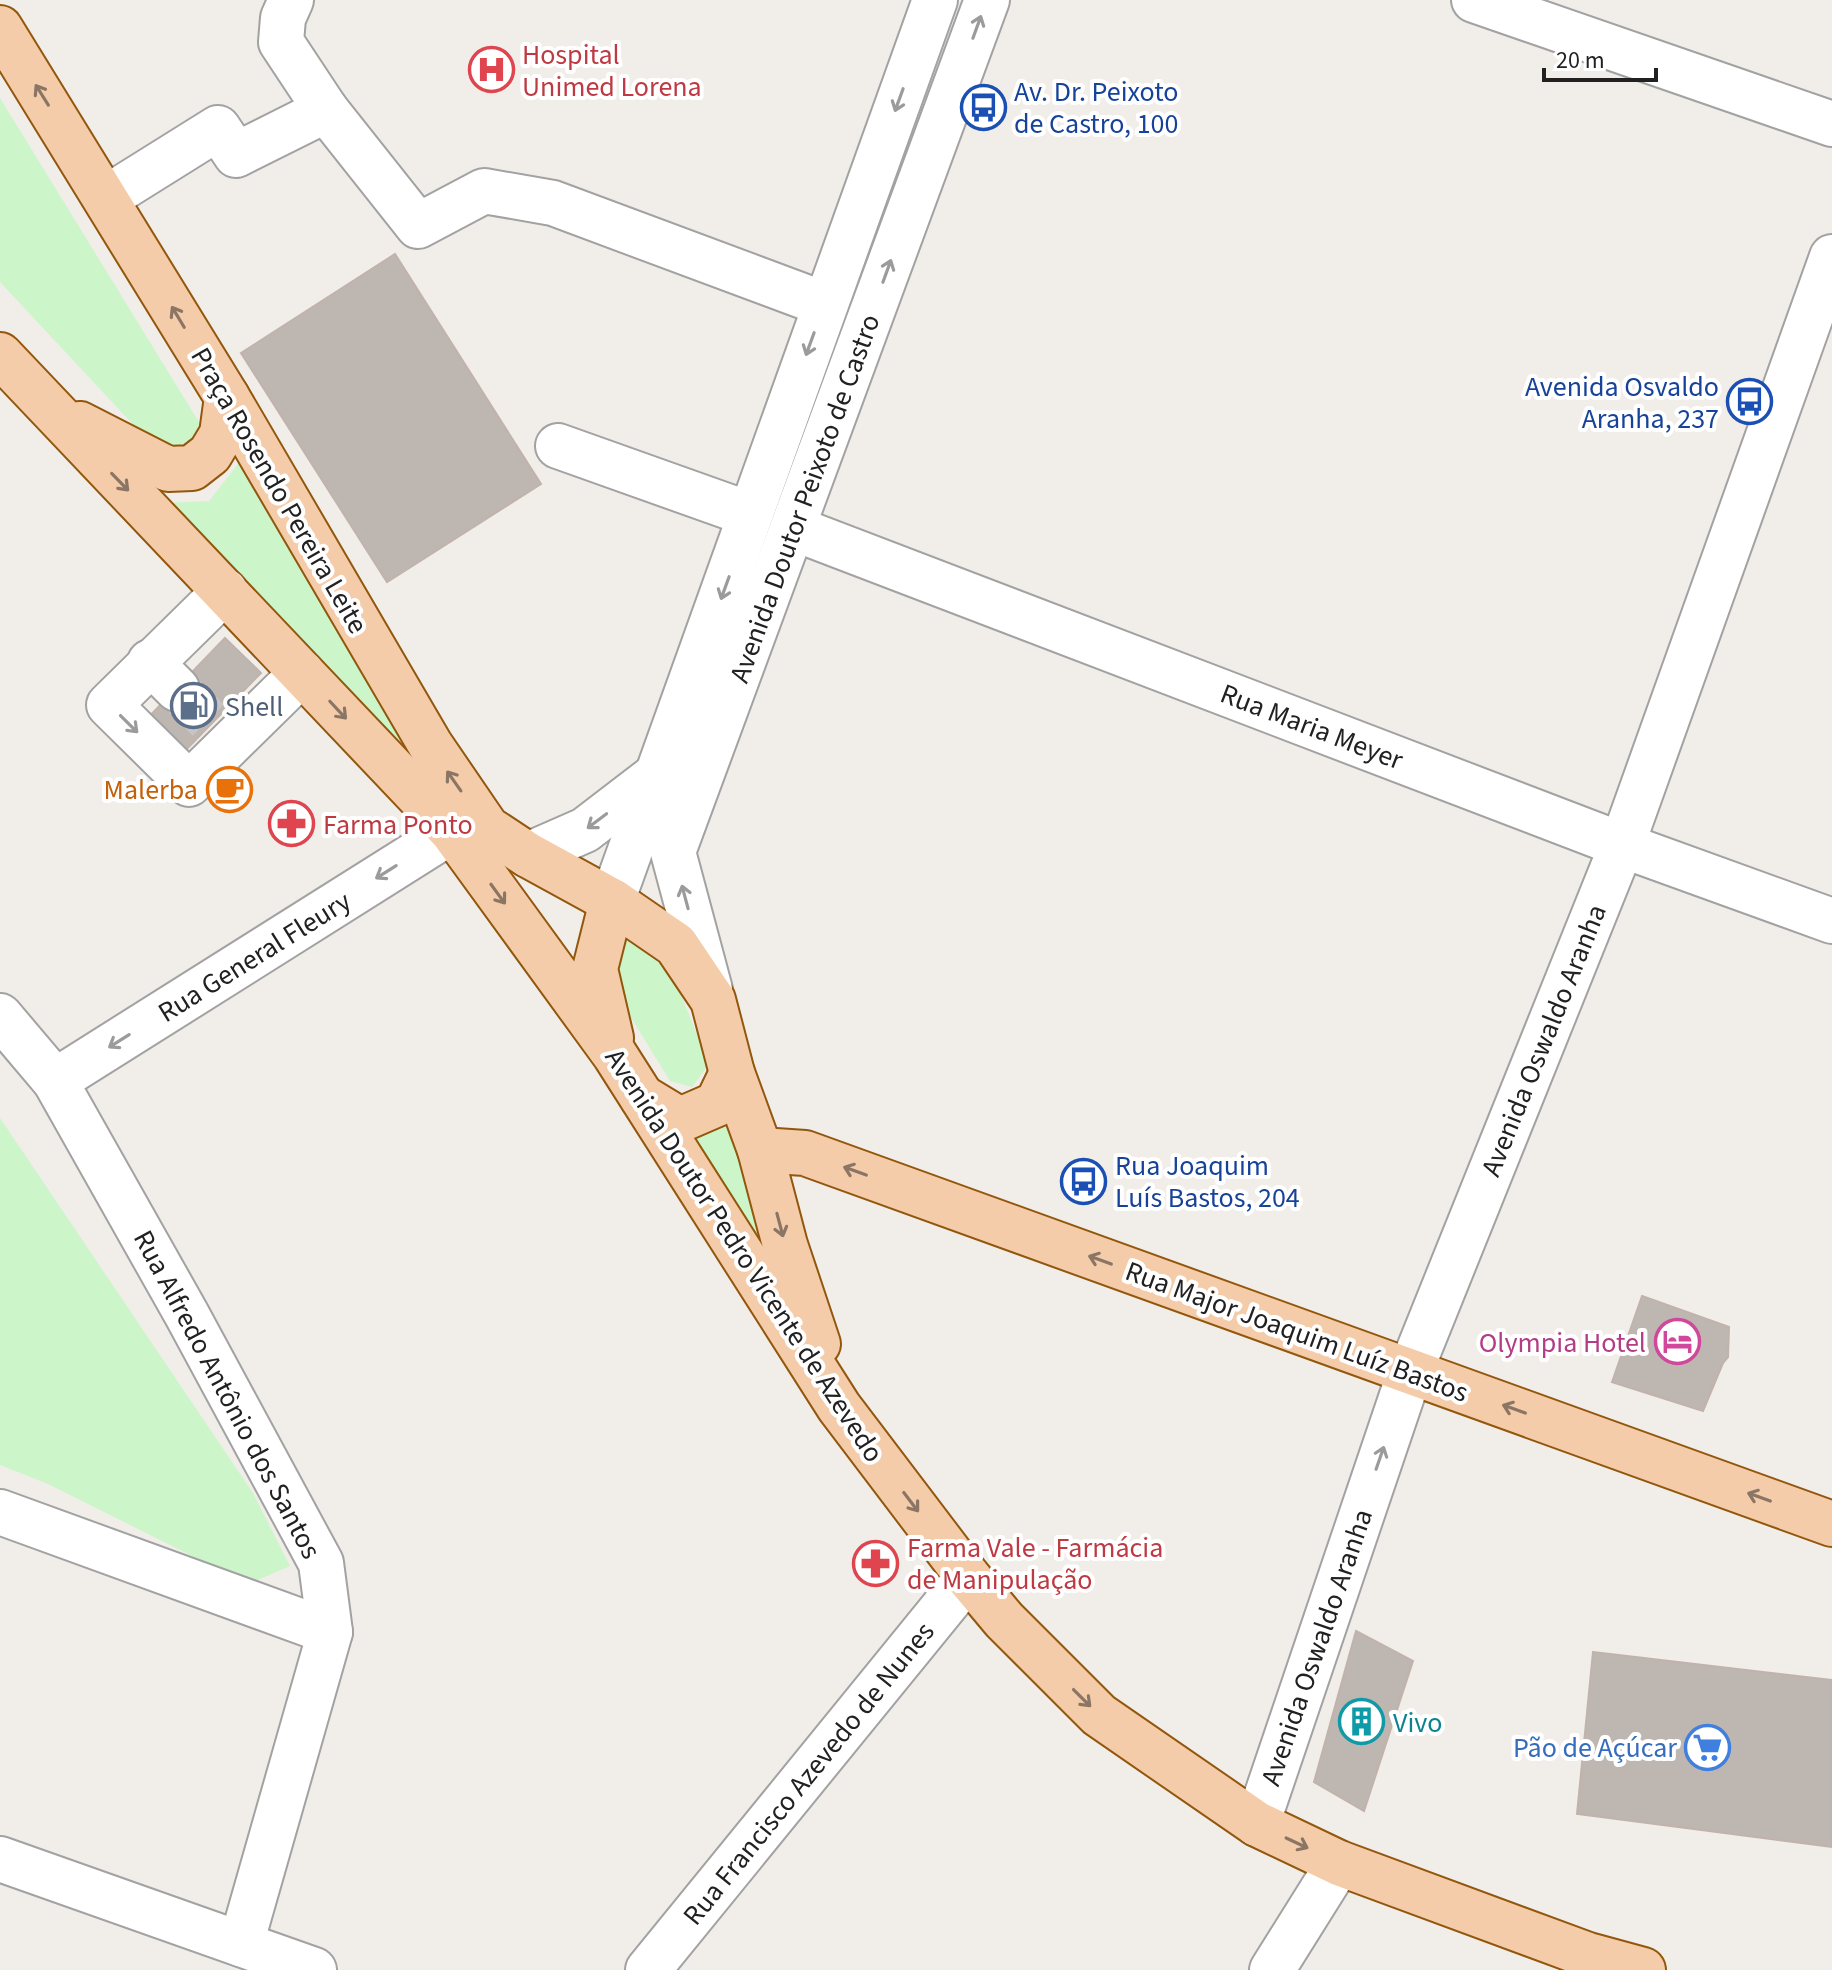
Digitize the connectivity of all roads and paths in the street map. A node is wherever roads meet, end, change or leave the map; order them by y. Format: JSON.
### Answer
{"nodes":[{"id":1,"x":935,"y":0,"type":"edge"},
{"id":2,"x":987,"y":0,"type":"edge"},
{"id":3,"x":1474,"y":0,"type":"edge"},
{"id":4,"x":287,"y":9,"type":"edge"},
{"id":5,"x":0,"y":28,"type":"edge"},
{"id":6,"x":326,"y":110,"type":"junction"},
{"id":7,"x":1832,"y":124,"type":"edge"},
{"id":8,"x":106,"y":198,"type":"junction"},
{"id":9,"x":1832,"y":257,"type":"edge"},
{"id":10,"x":824,"y":304,"type":"junction"},
{"id":11,"x":0,"y":355,"type":"edge"},
{"id":12,"x":227,"y":397,"type":"junction"},
{"id":13,"x":47,"y":405,"type":"junction"},
{"id":14,"x":558,"y":446,"type":"dead end"},
{"id":15,"x":749,"y":514,"type":"junction"},
{"id":16,"x":793,"y":528,"type":"junction"},
{"id":17,"x":225,"y":591,"type":"junction"},
{"id":18,"x":302,"y":673,"type":"junction"},
{"id":19,"x":658,"y":774,"type":"junction"},
{"id":20,"x":452,"y":831,"type":"junction"},
{"id":21,"x":1622,"y":845,"type":"junction"},
{"id":22,"x":528,"y":855,"type":"junction"},
{"id":23,"x":612,"y":901,"type":"junction"},
{"id":24,"x":1832,"y":921,"type":"edge"},
{"id":25,"x":713,"y":1000,"type":"junction"},
{"id":26,"x":0,"y":1016,"type":"edge"},
{"id":27,"x":615,"y":1055,"type":"junction"},
{"id":28,"x":732,"y":1073,"type":"junction"},
{"id":29,"x":55,"y":1081,"type":"junction"},
{"id":30,"x":642,"y":1097,"type":"junction"},
{"id":31,"x":760,"y":1150,"type":"junction"},
{"id":32,"x":1410,"y":1372,"type":"junction"},
{"id":33,"x":839,"y":1407,"type":"junction"},
{"id":34,"x":0,"y":1512,"type":"edge"},
{"id":35,"x":1832,"y":1524,"type":"edge"},
{"id":36,"x":968,"y":1577,"type":"junction"},
{"id":37,"x":330,"y":1632,"type":"junction"},
{"id":38,"x":1257,"y":1824,"type":"junction"},
{"id":39,"x":0,"y":1859,"type":"edge"},
{"id":40,"x":1339,"y":1863,"type":"junction"},
{"id":41,"x":241,"y":1944,"type":"junction"},
{"id":42,"x":1574,"y":1960,"type":"edge"},
{"id":43,"x":314,"y":1970,"type":"edge"},
{"id":44,"x":648,"y":1970,"type":"edge"},
{"id":45,"x":1272,"y":1970,"type":"edge"},
{"id":46,"x":1643,"y":1970,"type":"edge"}],
"edges":[{"from":1,"to":10,"type":"street","name":"Avenida Doutor Peixoto de Castro","one_way":true},
{"from":16,"to":2,"type":"street","name":"Avenida Doutor Peixoto de Castro","one_way":true},
{"from":3,"to":7,"type":"street"},
{"from":4,"to":6,"type":"street"},
{"from":8,"to":5,"type":"main road","name":"Praça Rosendo Pereira Leite","one_way":true},
{"from":6,"to":8,"type":"street"},
{"from":6,"to":10,"type":"street"},
{"from":12,"to":8,"type":"main road","name":"Praça Rosendo Pereira Leite","one_way":true},
{"from":9,"to":21,"type":"street","name":"Avenida Oswaldo Aranha"},
{"from":10,"to":15,"type":"street","name":"Avenida Doutor Peixoto de Castro","one_way":true},
{"from":11,"to":13,"type":"main road"},
{"from":12,"to":13,"type":"main road"},
{"from":22,"to":12,"type":"main road","name":"Praça Rosendo Pereira Leite","one_way":true},
{"from":13,"to":17,"type":"main road","one_way":true},
{"from":14,"to":15,"type":"street"},
{"from":15,"to":19,"type":"street","name":"Avenida Doutor Peixoto de Castro","one_way":true},
{"from":16,"to":21,"type":"street","name":"Rua Maria Meyer"},
{"from":25,"to":16,"type":"street","name":"Avenida Doutor Peixoto de Castro","one_way":true},
{"from":17,"to":18,"type":"main road"},
{"from":17,"to":18,"type":"street","one_way":true},
{"from":18,"to":20,"type":"main road","one_way":true},
{"from":19,"to":22,"type":"street","one_way":true},
{"from":19,"to":23,"type":"street","name":"Avenida Doutor Peixoto de Castro"},
{"from":20,"to":27,"type":"main road","name":"Avenida Doutor Pedro Vicente de Azevedo","one_way":true},
{"from":20,"to":29,"type":"street","name":"Rua General Fleury","one_way":true},
{"from":21,"to":24,"type":"street","name":"Rua Maria Meyer"},
{"from":21,"to":32,"type":"street","name":"Avenida Oswaldo Aranha"},
{"from":22,"to":23,"type":"main road","name":"Praça Rosendo Pereira Leite"},
{"from":23,"to":25,"type":"main road","name":"Praça Rosendo Pereira Leite"},
{"from":23,"to":27,"type":"main road"},
{"from":25,"to":28,"type":"main road","name":"Praça Rosendo Pereira Leite"},
{"from":26,"to":29,"type":"street","name":"Rua Alfredo Antônio dos Santos"},
{"from":27,"to":30,"type":"main road","name":"Avenida Doutor Pedro Vicente de Azevedo"},
{"from":28,"to":30,"type":"main road"},
{"from":28,"to":31,"type":"main road","name":"Praça Rosendo Pereira Leite"},
{"from":29,"to":37,"type":"street","name":"Rua Alfredo Antônio dos Santos"},
{"from":30,"to":33,"type":"main road","name":"Avenida Doutor Pedro Vicente de Azevedo"},
{"from":32,"to":31,"type":"main road","name":"Rua Major Joaquim Luíz Bastos","one_way":true},
{"from":31,"to":33,"type":"main road","name":"Praça Rosendo Pereira Leite","one_way":true},
{"from":35,"to":32,"type":"main road","name":"Rua Major Joaquim Luíz Bastos","one_way":true},
{"from":38,"to":32,"type":"street","name":"Avenida Oswaldo Aranha","one_way":true},
{"from":33,"to":36,"type":"main road","name":"Avenida Doutor Pedro Vicente de Azevedo","one_way":true},
{"from":34,"to":37,"type":"street"},
{"from":36,"to":38,"type":"main road","name":"Avenida Doutor Pedro Vicente de Azevedo","one_way":true},
{"from":36,"to":44,"type":"street","name":"Rua Francisco Azevedo de Nunes"},
{"from":37,"to":41,"type":"street","name":"Rua Alfredo Antônio dos Santos"},
{"from":38,"to":40,"type":"main road","name":"Avenida Doutor Pedro Vicente de Azevedo","one_way":true},
{"from":39,"to":41,"type":"street"},
{"from":40,"to":42,"type":"main road","name":"Avenida Doutor Pedro Vicente de Azevedo"},
{"from":40,"to":45,"type":"street"},
{"from":41,"to":43,"type":"street"},
{"from":42,"to":46,"type":"main road","name":"Avenida Doutor Pedro Vicente de Azevedo"}]}
